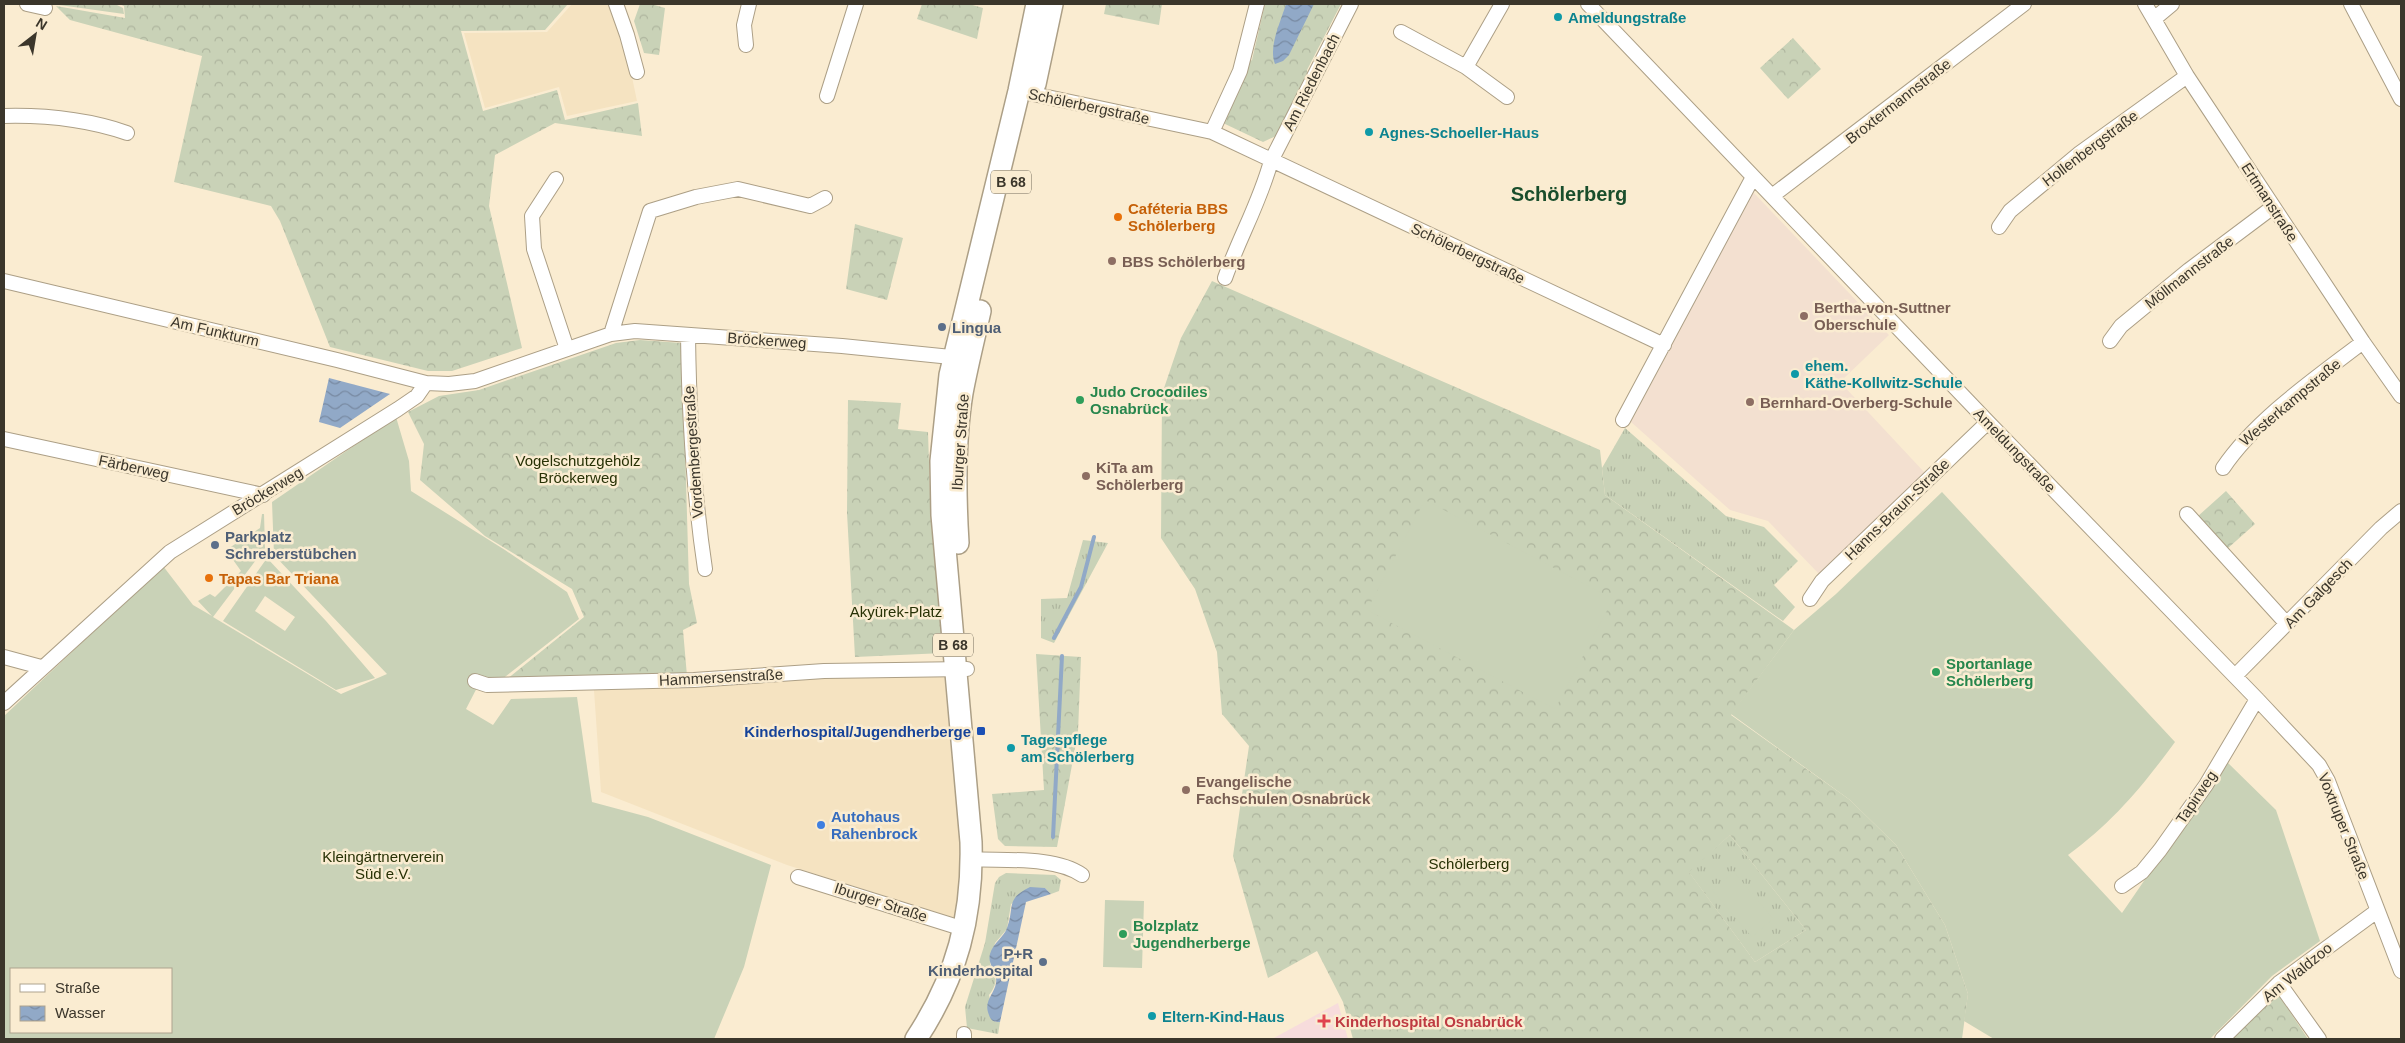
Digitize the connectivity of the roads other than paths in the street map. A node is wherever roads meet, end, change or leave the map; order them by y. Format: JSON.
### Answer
{"nodes":[{"id":1,"x":27,"y":4,"type":"edge"},
{"id":2,"x":616,"y":4,"type":"edge"},
{"id":3,"x":750,"y":4,"type":"edge"},
{"id":4,"x":856,"y":4,"type":"edge"},
{"id":5,"x":1037,"y":4,"type":"edge"},
{"id":6,"x":1052,"y":4,"type":"edge"},
{"id":7,"x":1257,"y":4,"type":"edge"},
{"id":8,"x":1351,"y":4,"type":"edge"},
{"id":9,"x":1502,"y":4,"type":"edge"},
{"id":10,"x":1588,"y":4,"type":"edge"},
{"id":11,"x":2024,"y":4,"type":"edge"},
{"id":12,"x":2145,"y":4,"type":"edge"},
{"id":13,"x":2172,"y":4,"type":"edge"},
{"id":14,"x":2351,"y":4,"type":"edge"},
{"id":15,"x":45,"y":8,"type":"dead end"},
{"id":16,"x":2154,"y":19,"type":"junction"},
{"id":17,"x":1401,"y":32,"type":"dead end"},
{"id":18,"x":746,"y":45,"type":"dead end"},
{"id":19,"x":1466,"y":67,"type":"junction"},
{"id":20,"x":637,"y":72,"type":"dead end"},
{"id":21,"x":2187,"y":76,"type":"junction"},
{"id":22,"x":1026,"y":93,"type":"junction"},
{"id":23,"x":827,"y":96,"type":"dead end"},
{"id":24,"x":1507,"y":98,"type":"dead end"},
{"id":25,"x":2401,"y":99,"type":"edge"},
{"id":26,"x":4,"y":116,"type":"edge"},
{"id":27,"x":127,"y":132,"type":"dead end"},
{"id":28,"x":1212,"y":132,"type":"junction"},
{"id":29,"x":1271,"y":161,"type":"junction"},
{"id":30,"x":1753,"y":177,"type":"junction"},
{"id":31,"x":556,"y":179,"type":"dead end"},
{"id":32,"x":1772,"y":196,"type":"junction"},
{"id":33,"x":825,"y":198,"type":"dead end"},
{"id":34,"x":2273,"y":207,"type":"junction"},
{"id":35,"x":1999,"y":226,"type":"dead end"},
{"id":36,"x":1225,"y":278,"type":"dead end"},
{"id":37,"x":4,"y":281,"type":"edge"},
{"id":38,"x":611,"y":334,"type":"junction"},
{"id":39,"x":688,"y":335,"type":"junction"},
{"id":40,"x":2110,"y":341,"type":"dead end"},
{"id":41,"x":2363,"y":342,"type":"junction"},
{"id":42,"x":1664,"y":345,"type":"junction"},
{"id":43,"x":566,"y":349,"type":"junction"},
{"id":44,"x":961,"y":358,"type":"junction"},
{"id":45,"x":426,"y":383,"type":"junction"},
{"id":46,"x":2401,"y":396,"type":"edge"},
{"id":47,"x":1623,"y":420,"type":"dead end"},
{"id":48,"x":1988,"y":422,"type":"junction"},
{"id":49,"x":4,"y":439,"type":"edge"},
{"id":50,"x":2223,"y":468,"type":"dead end"},
{"id":51,"x":264,"y":495,"type":"junction"},
{"id":52,"x":2401,"y":511,"type":"edge"},
{"id":53,"x":2187,"y":514,"type":"dead end"},
{"id":54,"x":705,"y":569,"type":"dead end"},
{"id":55,"x":1810,"y":600,"type":"dead end"},
{"id":56,"x":2288,"y":624,"type":"junction"},
{"id":57,"x":4,"y":657,"type":"edge"},
{"id":58,"x":41,"y":667,"type":"junction"},
{"id":59,"x":961,"y":669,"type":"junction"},
{"id":60,"x":2235,"y":676,"type":"junction"},
{"id":61,"x":475,"y":681,"type":"dead end"},
{"id":62,"x":2257,"y":698,"type":"junction"},
{"id":63,"x":4,"y":702,"type":"edge"},
{"id":64,"x":978,"y":859,"type":"junction"},
{"id":65,"x":1082,"y":875,"type":"dead end"},
{"id":66,"x":798,"y":876,"type":"dead end"},
{"id":67,"x":2122,"y":886,"type":"dead end"},
{"id":68,"x":2377,"y":911,"type":"junction"},
{"id":69,"x":964,"y":929,"type":"junction"},
{"id":70,"x":2401,"y":971,"type":"edge"},
{"id":71,"x":2279,"y":983,"type":"junction"},
{"id":72,"x":916,"y":1039,"type":"edge"},
{"id":73,"x":931,"y":1039,"type":"edge"},
{"id":74,"x":2222,"y":1039,"type":"edge"},
{"id":75,"x":2319,"y":1039,"type":"edge"}],
"edges":[{"from":1,"to":15,"type":"street"},
{"from":2,"to":20,"type":"street"},
{"from":3,"to":18,"type":"street"},
{"from":4,"to":23,"type":"street"},
{"from":5,"to":22,"type":"main road","name":"Iburger Straße","number":"B 68"},
{"from":6,"to":22,"type":"main road","name":"Iburger Straße","number":"B 68"},
{"from":7,"to":28,"type":"street"},
{"from":8,"to":29,"type":"street","name":"Am Riedenbach"},
{"from":9,"to":19,"type":"street"},
{"from":10,"to":30,"type":"street","name":"Ameldungstraße"},
{"from":11,"to":32,"type":"street","name":"Broxtermannstraße"},
{"from":12,"to":16,"type":"street","name":"Ertmanstraße"},
{"from":13,"to":16,"type":"street"},
{"from":14,"to":25,"type":"street"},
{"from":16,"to":21,"type":"street","name":"Ertmanstraße"},
{"from":17,"to":19,"type":"street"},
{"from":19,"to":24,"type":"street"},
{"from":21,"to":34,"type":"street","name":"Ertmanstraße"},
{"from":21,"to":35,"type":"street","name":"Hollenbergstraße"},
{"from":22,"to":28,"type":"street","name":"Schölerbergstraße"},
{"from":22,"to":44,"type":"main road","name":"Iburger Straße","number":"B 68"},
{"from":26,"to":27,"type":"street"},
{"from":28,"to":29,"type":"street","name":"Schölerbergstraße"},
{"from":29,"to":36,"type":"street"},
{"from":29,"to":42,"type":"street","name":"Schölerbergstraße"},
{"from":30,"to":32,"type":"street","name":"Ameldungstraße"},
{"from":30,"to":42,"type":"street"},
{"from":31,"to":43,"type":"street"},
{"from":32,"to":48,"type":"street","name":"Ameldungstraße"},
{"from":33,"to":38,"type":"street"},
{"from":34,"to":40,"type":"street","name":"Möllmannstraße"},
{"from":34,"to":41,"type":"street","name":"Ertmanstraße"},
{"from":37,"to":45,"type":"street","name":"Am Funkturm"},
{"from":38,"to":39,"type":"street","name":"Bröckerweg"},
{"from":38,"to":43,"type":"street","name":"Bröckerweg"},
{"from":39,"to":44,"type":"street","name":"Bröckerweg"},
{"from":39,"to":54,"type":"street","name":"Vordembergestraße"},
{"from":41,"to":46,"type":"street","name":"Ertmanstraße"},
{"from":41,"to":50,"type":"street","name":"Westerkampstraße"},
{"from":42,"to":47,"type":"street"},
{"from":43,"to":45,"type":"street","name":"Bröckerweg"},
{"from":44,"to":59,"type":"main road","name":"Iburger Straße","number":"B 68"},
{"from":45,"to":51,"type":"street","name":"Bröckerweg"},
{"from":48,"to":55,"type":"street","name":"Hanns-Braun-Straße"},
{"from":48,"to":60,"type":"street","name":"Ameldungstraße"},
{"from":49,"to":51,"type":"street","name":"Färberweg"},
{"from":51,"to":58,"type":"street","name":"Bröckerweg"},
{"from":52,"to":56,"type":"street","name":"Am Galgesch"},
{"from":53,"to":56,"type":"street"},
{"from":56,"to":60,"type":"street","name":"Am Galgesch"},
{"from":57,"to":58,"type":"street"},
{"from":58,"to":63,"type":"street","name":"Bröckerweg"},
{"from":59,"to":61,"type":"street","name":"Hammersenstraße"},
{"from":59,"to":64,"type":"main road","name":"Iburger Straße","number":"B 68"},
{"from":60,"to":62,"type":"street","name":"Ameldungstraße"},
{"from":62,"to":67,"type":"street","name":"Tapirweg"},
{"from":62,"to":68,"type":"street","name":"Voxtruper Straße"},
{"from":64,"to":65,"type":"street"},
{"from":64,"to":69,"type":"main road","name":"Iburger Straße","number":"B 68"},
{"from":64,"to":73,"type":"main road","name":"Iburger Straße","number":"B 68"},
{"from":66,"to":69,"type":"street","name":"Iburger Straße"},
{"from":68,"to":70,"type":"street","name":"Voxtruper Straße"},
{"from":68,"to":71,"type":"street","name":"Am Waldzoo"},
{"from":69,"to":72,"type":"main road","name":"Iburger Straße","number":"B 68"},
{"from":71,"to":74,"type":"street","name":"Am Waldzoo"},
{"from":71,"to":75,"type":"street"}]}
